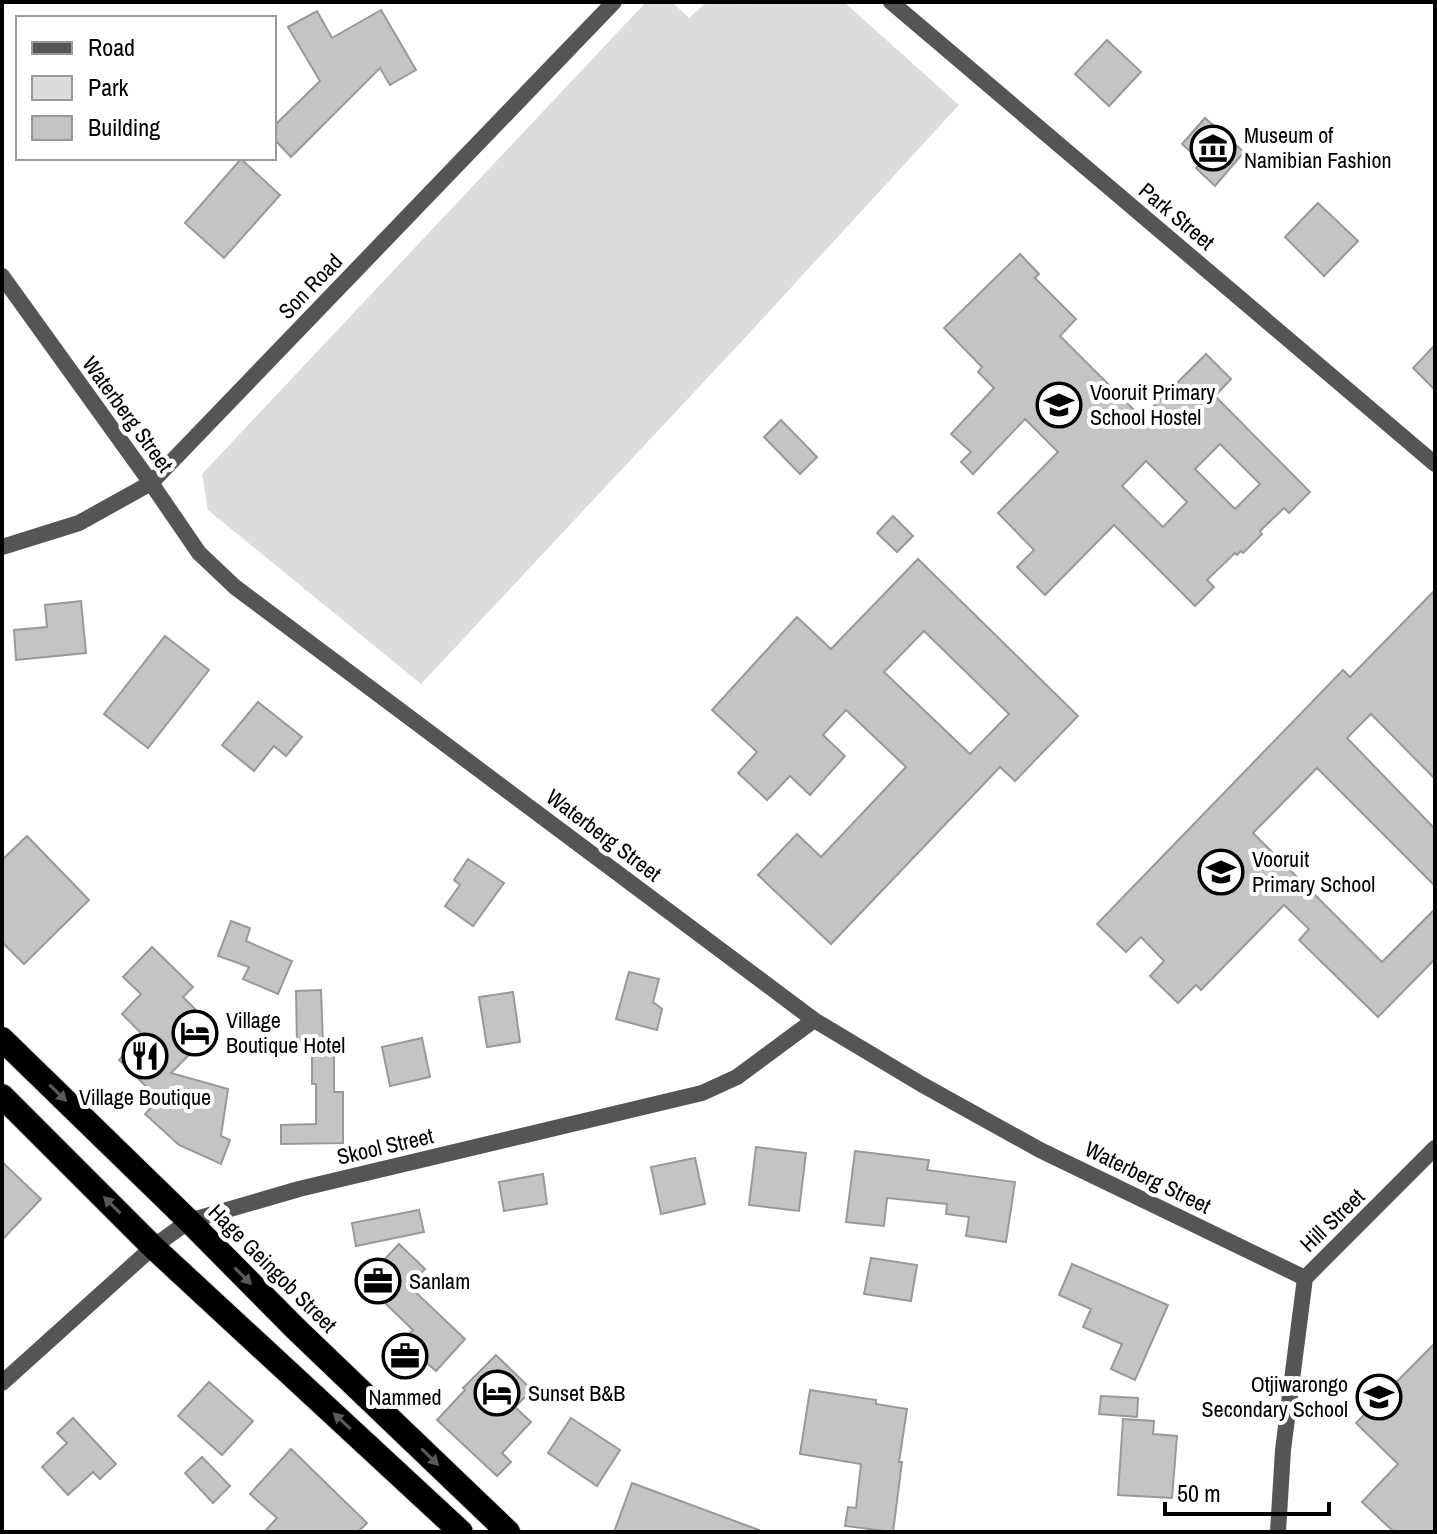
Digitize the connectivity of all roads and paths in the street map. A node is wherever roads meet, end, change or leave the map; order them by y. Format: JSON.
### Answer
{"nodes":[{"id":1,"x":614,"y":2,"type":"edge"},
{"id":2,"x":891,"y":2,"type":"edge"},
{"id":3,"x":2,"y":276,"type":"edge"},
{"id":4,"x":1435,"y":464,"type":"edge"},
{"id":5,"x":151,"y":483,"type":"junction"},
{"id":6,"x":2,"y":547,"type":"edge"},
{"id":7,"x":814,"y":1020,"type":"junction"},
{"id":8,"x":2,"y":1039,"type":"edge"},
{"id":9,"x":2,"y":1096,"type":"edge"},
{"id":10,"x":1435,"y":1148,"type":"edge"},
{"id":11,"x":189,"y":1221,"type":"junction"},
{"id":12,"x":153,"y":1247,"type":"junction"},
{"id":13,"x":1305,"y":1278,"type":"junction"},
{"id":14,"x":296,"y":1329,"type":"junction"},
{"id":15,"x":270,"y":1354,"type":"junction"},
{"id":16,"x":2,"y":1383,"type":"edge"},
{"id":17,"x":461,"y":1532,"type":"edge"},
{"id":18,"x":508,"y":1532,"type":"edge"},
{"id":19,"x":1278,"y":1532,"type":"edge"}],
"edges":[{"from":1,"to":5,"type":"street","name":"Son Road"},
{"from":2,"to":4,"type":"street","name":"Park Street"},
{"from":3,"to":5,"type":"street","name":"Waterberg Street"},
{"from":5,"to":6,"type":"street","name":"Son Road"},
{"from":5,"to":7,"type":"street","name":"Waterberg Street"},
{"from":7,"to":11,"type":"street","name":"Skool Street"},
{"from":7,"to":13,"type":"street","name":"Waterberg Street"},
{"from":8,"to":11,"type":"highway","name":"Hage Geingob Street","one_way":true},
{"from":12,"to":9,"type":"highway","one_way":true},
{"from":10,"to":13,"type":"street","name":"Hill Street"},
{"from":11,"to":12,"type":"street","name":"Skool Street"},
{"from":11,"to":14,"type":"highway","name":"Hage Geingob Street","one_way":true},
{"from":12,"to":15,"type":"highway"},
{"from":12,"to":16,"type":"street","name":"Skool Street"},
{"from":13,"to":19,"type":"street","name":"Hill Street"},
{"from":14,"to":15,"type":"highway"},
{"from":14,"to":18,"type":"highway","name":"Hage Geingob Street","one_way":true},
{"from":17,"to":15,"type":"highway","one_way":true}]}
